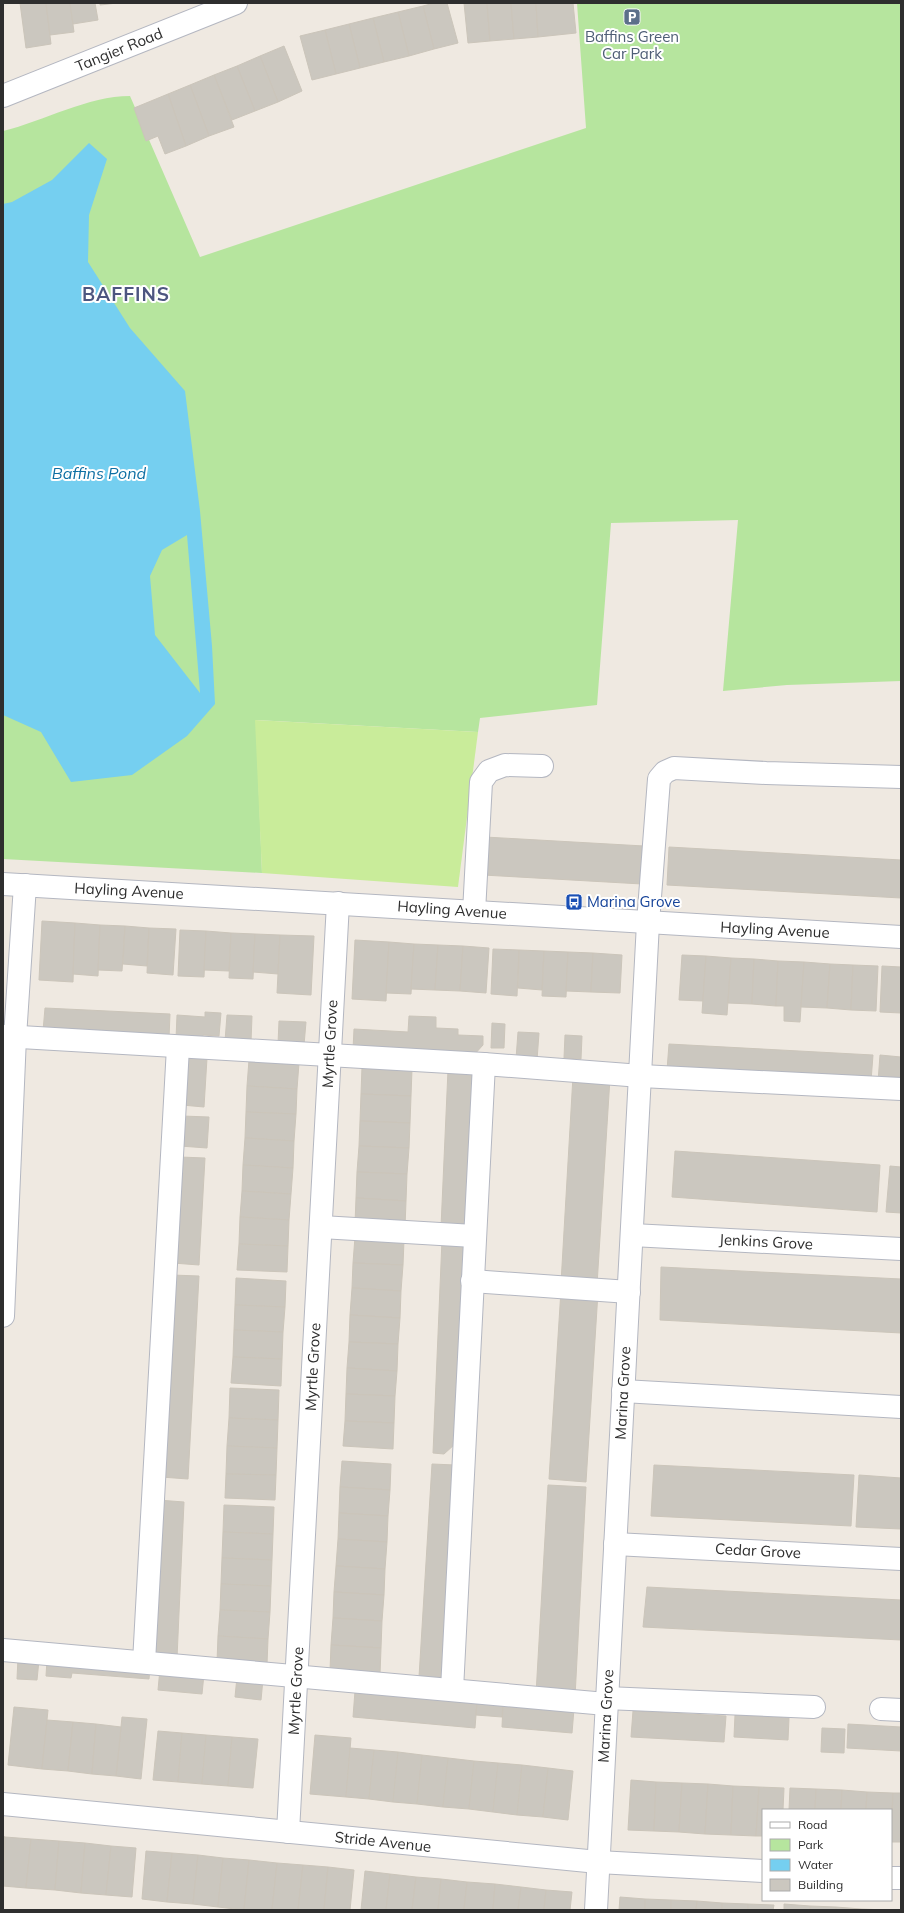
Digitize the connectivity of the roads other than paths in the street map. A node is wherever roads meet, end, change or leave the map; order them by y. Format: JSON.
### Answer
{"nodes":[{"id":1,"x":236,"y":3,"type":"edge"},
{"id":2,"x":3,"y":96,"type":"edge"},
{"id":3,"x":542,"y":766,"type":"dead end"},
{"id":4,"x":901,"y":777,"type":"edge"},
{"id":5,"x":3,"y":884,"type":"edge"},
{"id":6,"x":24,"y":885,"type":"junction"},
{"id":7,"x":338,"y":903,"type":"junction"},
{"id":8,"x":474,"y":912,"type":"junction"},
{"id":9,"x":648,"y":923,"type":"junction"},
{"id":10,"x":901,"y":937,"type":"edge"},
{"id":11,"x":9,"y":1037,"type":"edge"},
{"id":12,"x":178,"y":1047,"type":"junction"},
{"id":13,"x":330,"y":1055,"type":"junction"},
{"id":14,"x":484,"y":1064,"type":"junction"},
{"id":15,"x":641,"y":1076,"type":"junction"},
{"id":16,"x":901,"y":1089,"type":"edge"},
{"id":17,"x":321,"y":1227,"type":"junction"},
{"id":18,"x":632,"y":1235,"type":"junction"},
{"id":19,"x":474,"y":1236,"type":"junction"},
{"id":20,"x":901,"y":1249,"type":"edge"},
{"id":21,"x":4,"y":1253,"type":"edge"},
{"id":22,"x":472,"y":1281,"type":"junction"},
{"id":23,"x":629,"y":1292,"type":"junction"},
{"id":24,"x":3,"y":1316,"type":"edge"},
{"id":25,"x":623,"y":1391,"type":"junction"},
{"id":26,"x":901,"y":1407,"type":"edge"},
{"id":27,"x":615,"y":1544,"type":"junction"},
{"id":28,"x":901,"y":1559,"type":"edge"},
{"id":29,"x":3,"y":1650,"type":"edge"},
{"id":30,"x":144,"y":1662,"type":"junction"},
{"id":31,"x":297,"y":1676,"type":"junction"},
{"id":32,"x":452,"y":1690,"type":"junction"},
{"id":33,"x":606,"y":1701,"type":"junction"},
{"id":34,"x":814,"y":1708,"type":"dead end"},
{"id":35,"x":3,"y":1804,"type":"edge"},
{"id":36,"x":288,"y":1832,"type":"junction"},
{"id":37,"x":598,"y":1862,"type":"junction"},
{"id":38,"x":762,"y":1871,"type":"edge"},
{"id":39,"x":596,"y":1910,"type":"edge"}],
"edges":[{"from":1,"to":2,"type":"street","name":"Tangier Road"},
{"from":3,"to":8,"type":"street"},
{"from":4,"to":9,"type":"street","name":"Marina Grove"},
{"from":5,"to":6,"type":"street","name":"Hayling Avenue"},
{"from":6,"to":7,"type":"street","name":"Hayling Avenue"},
{"from":6,"to":11,"type":"street"},
{"from":7,"to":8,"type":"street","name":"Hayling Avenue"},
{"from":7,"to":13,"type":"street","name":"Myrtle Grove"},
{"from":8,"to":9,"type":"street","name":"Hayling Avenue"},
{"from":9,"to":10,"type":"street","name":"Hayling Avenue"},
{"from":9,"to":15,"type":"street","name":"Marina Grove"},
{"from":11,"to":12,"type":"street"},
{"from":11,"to":21,"type":"street"},
{"from":12,"to":13,"type":"street"},
{"from":12,"to":30,"type":"street"},
{"from":13,"to":14,"type":"street"},
{"from":13,"to":17,"type":"street","name":"Myrtle Grove"},
{"from":14,"to":15,"type":"street"},
{"from":14,"to":19,"type":"street"},
{"from":15,"to":16,"type":"street"},
{"from":15,"to":18,"type":"street","name":"Marina Grove"},
{"from":17,"to":19,"type":"street"},
{"from":17,"to":31,"type":"street","name":"Myrtle Grove"},
{"from":18,"to":20,"type":"street","name":"Jenkins Grove"},
{"from":18,"to":23,"type":"street","name":"Marina Grove"},
{"from":19,"to":22,"type":"street"},
{"from":21,"to":24,"type":"street"},
{"from":22,"to":23,"type":"street"},
{"from":22,"to":32,"type":"street"},
{"from":23,"to":25,"type":"street","name":"Marina Grove"},
{"from":25,"to":26,"type":"street"},
{"from":25,"to":27,"type":"street","name":"Marina Grove"},
{"from":27,"to":28,"type":"street","name":"Cedar Grove"},
{"from":27,"to":33,"type":"street","name":"Marina Grove"},
{"from":29,"to":30,"type":"street"},
{"from":30,"to":31,"type":"street"},
{"from":31,"to":32,"type":"street"},
{"from":31,"to":36,"type":"street","name":"Myrtle Grove"},
{"from":32,"to":33,"type":"street"},
{"from":33,"to":34,"type":"street"},
{"from":33,"to":37,"type":"street","name":"Marina Grove"},
{"from":35,"to":36,"type":"street","name":"Stride Avenue"},
{"from":36,"to":37,"type":"street","name":"Stride Avenue"},
{"from":37,"to":38,"type":"street","name":"Stride Avenue"},
{"from":37,"to":39,"type":"street","name":"Marina Grove"}]}
